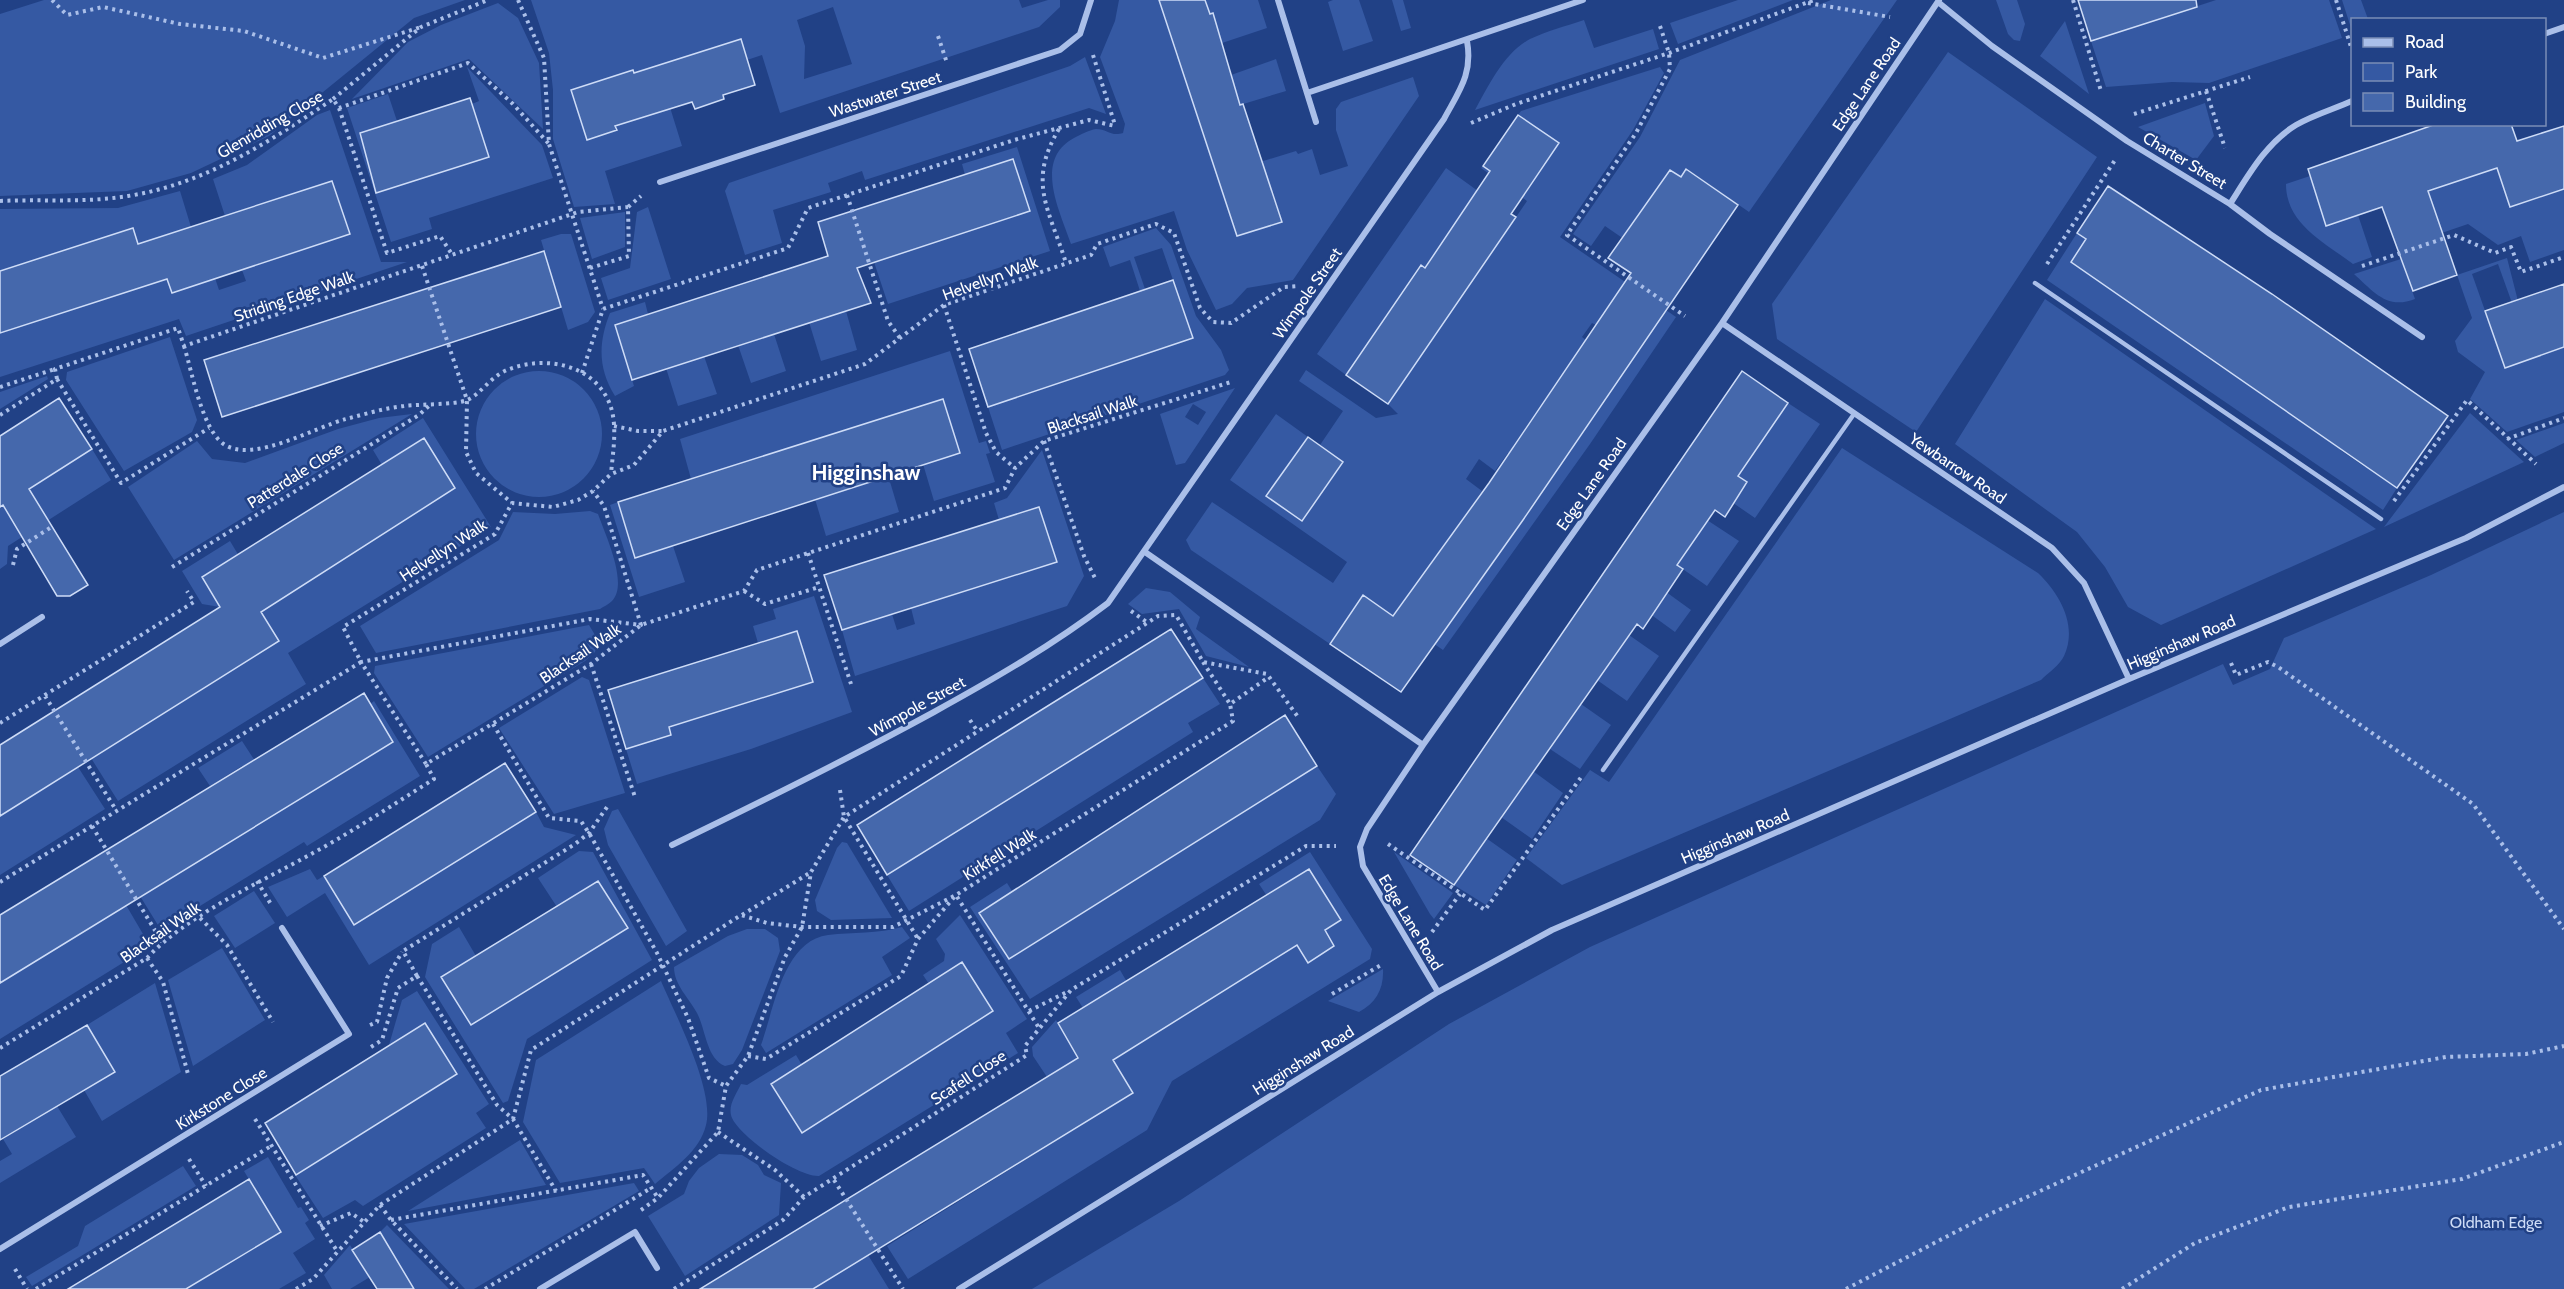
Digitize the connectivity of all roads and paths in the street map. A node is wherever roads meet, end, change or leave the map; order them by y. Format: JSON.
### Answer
{"nodes":[{"id":1,"x":52,"y":0,"type":"edge"},
{"id":2,"x":488,"y":0,"type":"edge"},
{"id":3,"x":519,"y":0,"type":"edge"},
{"id":4,"x":1091,"y":0,"type":"edge"},
{"id":5,"x":1278,"y":0,"type":"edge"},
{"id":6,"x":1583,"y":0,"type":"edge"},
{"id":7,"x":1814,"y":0,"type":"edge"},
{"id":8,"x":2073,"y":0,"type":"edge"},
{"id":9,"x":2336,"y":0,"type":"edge"},
{"id":10,"x":1938,"y":1,"type":"edge"},
{"id":11,"x":1806,"y":3,"type":"junction"},
{"id":12,"x":1890,"y":17,"type":"dead end"},
{"id":13,"x":1660,"y":26,"type":"dead end"},
{"id":14,"x":421,"y":27,"type":"junction"},
{"id":15,"x":2564,"y":27,"type":"edge"},
{"id":16,"x":2546,"y":33,"type":"edge"},
{"id":17,"x":938,"y":36,"type":"dead end"},
{"id":18,"x":1467,"y":41,"type":"junction"},
{"id":19,"x":2351,"y":47,"type":"edge"},
{"id":20,"x":1670,"y":53,"type":"junction"},
{"id":21,"x":1094,"y":56,"type":"dead end"},
{"id":22,"x":948,"y":66,"type":"dead end"},
{"id":23,"x":2250,"y":77,"type":"dead end"},
{"id":24,"x":2101,"y":91,"type":"dead end"},
{"id":25,"x":2206,"y":91,"type":"junction"},
{"id":26,"x":1306,"y":93,"type":"junction"},
{"id":27,"x":333,"y":99,"type":"junction"},
{"id":28,"x":2351,"y":101,"type":"edge"},
{"id":29,"x":339,"y":108,"type":"junction"},
{"id":30,"x":2134,"y":114,"type":"dead end"},
{"id":31,"x":1316,"y":122,"type":"dead end"},
{"id":32,"x":1465,"y":126,"type":"dead end"},
{"id":33,"x":1060,"y":128,"type":"junction"},
{"id":34,"x":2127,"y":141,"type":"junction"},
{"id":35,"x":549,"y":144,"type":"junction"},
{"id":36,"x":2225,"y":148,"type":"dead end"},
{"id":37,"x":660,"y":182,"type":"joint"},
{"id":38,"x":847,"y":195,"type":"junction"},
{"id":39,"x":0,"y":201,"type":"edge"},
{"id":40,"x":2230,"y":204,"type":"junction"},
{"id":41,"x":628,"y":207,"type":"junction"},
{"id":42,"x":571,"y":214,"type":"junction"},
{"id":43,"x":453,"y":256,"type":"junction"},
{"id":44,"x":2564,"y":257,"type":"edge"},
{"id":45,"x":1066,"y":263,"type":"junction"},
{"id":46,"x":422,"y":266,"type":"junction"},
{"id":47,"x":590,"y":268,"type":"junction"},
{"id":48,"x":2353,"y":269,"type":"dead end"},
{"id":49,"x":2035,"y":283,"type":"joint"},
{"id":50,"x":1300,"y":286,"type":"dead end"},
{"id":51,"x":944,"y":305,"type":"junction"},
{"id":52,"x":603,"y":309,"type":"junction"},
{"id":53,"x":1685,"y":316,"type":"dead end"},
{"id":54,"x":1722,"y":323,"type":"junction"},
{"id":55,"x":2422,"y":337,"type":"dead end"},
{"id":56,"x":900,"y":338,"type":"junction"},
{"id":57,"x":184,"y":346,"type":"junction"},
{"id":58,"x":55,"y":369,"type":"junction"},
{"id":59,"x":582,"y":373,"type":"junction"},
{"id":60,"x":57,"y":379,"type":"junction"},
{"id":61,"x":1233,"y":382,"type":"dead end"},
{"id":62,"x":0,"y":387,"type":"edge"},
{"id":63,"x":467,"y":400,"type":"junction"},
{"id":64,"x":431,"y":404,"type":"junction"},
{"id":65,"x":1854,"y":414,"type":"junction"},
{"id":66,"x":0,"y":415,"type":"edge"},
{"id":67,"x":2564,"y":418,"type":"edge"},
{"id":68,"x":614,"y":426,"type":"junction"},
{"id":69,"x":210,"y":428,"type":"junction"},
{"id":70,"x":663,"y":431,"type":"junction"},
{"id":71,"x":2507,"y":439,"type":"junction"},
{"id":72,"x":1044,"y":441,"type":"junction"},
{"id":73,"x":2536,"y":464,"type":"dead end"},
{"id":74,"x":1015,"y":468,"type":"junction"},
{"id":75,"x":611,"y":474,"type":"junction"},
{"id":76,"x":2564,"y":487,"type":"edge"},
{"id":77,"x":593,"y":491,"type":"junction"},
{"id":78,"x":512,"y":503,"type":"junction"},
{"id":79,"x":2381,"y":519,"type":"joint"},
{"id":80,"x":53,"y":526,"type":"dead end"},
{"id":81,"x":1145,"y":552,"type":"junction"},
{"id":82,"x":808,"y":553,"type":"junction"},
{"id":83,"x":13,"y":565,"type":"dead end"},
{"id":84,"x":172,"y":567,"type":"dead end"},
{"id":85,"x":1092,"y":576,"type":"dead end"},
{"id":86,"x":819,"y":587,"type":"junction"},
{"id":87,"x":187,"y":591,"type":"dead end"},
{"id":88,"x":744,"y":591,"type":"junction"},
{"id":89,"x":42,"y":617,"type":"dead end"},
{"id":90,"x":641,"y":626,"type":"junction"},
{"id":91,"x":0,"y":644,"type":"edge"},
{"id":92,"x":2236,"y":661,"type":"dead end"},
{"id":93,"x":361,"y":662,"type":"junction"},
{"id":94,"x":1203,"y":662,"type":"junction"},
{"id":95,"x":591,"y":664,"type":"junction"},
{"id":96,"x":1269,"y":677,"type":"junction"},
{"id":97,"x":2129,"y":679,"type":"junction"},
{"id":98,"x":850,"y":684,"type":"dead end"},
{"id":99,"x":45,"y":696,"type":"junction"},
{"id":100,"x":1230,"y":704,"type":"junction"},
{"id":101,"x":1298,"y":717,"type":"dead end"},
{"id":102,"x":0,"y":723,"type":"edge"},
{"id":103,"x":492,"y":723,"type":"junction"},
{"id":104,"x":1423,"y":745,"type":"junction"},
{"id":105,"x":426,"y":764,"type":"junction"},
{"id":106,"x":1587,"y":768,"type":"dead end"},
{"id":107,"x":1604,"y":770,"type":"dead end"},
{"id":108,"x":635,"y":797,"type":"dead end"},
{"id":109,"x":608,"y":807,"type":"dead end"},
{"id":110,"x":116,"y":810,"type":"junction"},
{"id":111,"x":844,"y":818,"type":"junction"},
{"id":112,"x":92,"y":826,"type":"junction"},
{"id":113,"x":589,"y":833,"type":"junction"},
{"id":114,"x":1387,"y":844,"type":"dead end"},
{"id":115,"x":672,"y":845,"type":"dead end"},
{"id":116,"x":1360,"y":847,"type":"junction"},
{"id":117,"x":811,"y":872,"type":"junction"},
{"id":118,"x":0,"y":882,"type":"edge"},
{"id":119,"x":1460,"y":894,"type":"junction"},
{"id":120,"x":956,"y":895,"type":"junction"},
{"id":121,"x":741,"y":915,"type":"junction"},
{"id":122,"x":200,"y":918,"type":"junction"},
{"id":123,"x":906,"y":920,"type":"junction"},
{"id":124,"x":802,"y":927,"type":"junction"},
{"id":125,"x":282,"y":928,"type":"dead end"},
{"id":126,"x":2564,"y":929,"type":"edge"},
{"id":127,"x":1432,"y":932,"type":"dead end"},
{"id":128,"x":918,"y":939,"type":"junction"},
{"id":129,"x":162,"y":942,"type":"junction"},
{"id":130,"x":403,"y":951,"type":"junction"},
{"id":131,"x":147,"y":958,"type":"junction"},
{"id":132,"x":661,"y":965,"type":"junction"},
{"id":133,"x":1381,"y":965,"type":"dead end"},
{"id":134,"x":417,"y":976,"type":"junction"},
{"id":135,"x":1071,"y":990,"type":"junction"},
{"id":136,"x":1438,"y":992,"type":"junction"},
{"id":137,"x":1332,"y":994,"type":"dead end"},
{"id":138,"x":1029,"y":1011,"type":"junction"},
{"id":139,"x":273,"y":1022,"type":"dead end"},
{"id":140,"x":1039,"y":1028,"type":"junction"},
{"id":141,"x":349,"y":1034,"type":"junction"},
{"id":142,"x":2564,"y":1046,"type":"edge"},
{"id":143,"x":0,"y":1048,"type":"edge"},
{"id":144,"x":363,"y":1052,"type":"dead end"},
{"id":145,"x":748,"y":1056,"type":"junction"},
{"id":146,"x":188,"y":1074,"type":"dead end"},
{"id":147,"x":726,"y":1086,"type":"junction"},
{"id":148,"x":264,"y":1113,"type":"dead end"},
{"id":149,"x":513,"y":1119,"type":"junction"},
{"id":150,"x":718,"y":1132,"type":"junction"},
{"id":151,"x":178,"y":1140,"type":"junction"},
{"id":152,"x":2564,"y":1142,"type":"edge"},
{"id":153,"x":271,"y":1146,"type":"junction"},
{"id":154,"x":834,"y":1180,"type":"junction"},
{"id":155,"x":206,"y":1186,"type":"junction"},
{"id":156,"x":651,"y":1188,"type":"junction"},
{"id":157,"x":556,"y":1191,"type":"junction"},
{"id":158,"x":804,"y":1197,"type":"junction"},
{"id":159,"x":658,"y":1198,"type":"junction"},
{"id":160,"x":380,"y":1205,"type":"junction"},
{"id":161,"x":640,"y":1210,"type":"dead end"},
{"id":162,"x":391,"y":1221,"type":"junction"},
{"id":163,"x":364,"y":1222,"type":"junction"},
{"id":164,"x":320,"y":1226,"type":"junction"},
{"id":165,"x":0,"y":1249,"type":"edge"},
{"id":166,"x":337,"y":1251,"type":"junction"},
{"id":167,"x":657,"y":1268,"type":"dead end"},
{"id":168,"x":15,"y":1269,"type":"dead end"},
{"id":169,"x":544,"y":1288,"type":"edge"},
{"id":170,"x":27,"y":1289,"type":"edge"},
{"id":171,"x":36,"y":1289,"type":"edge"},
{"id":172,"x":297,"y":1289,"type":"edge"},
{"id":173,"x":457,"y":1289,"type":"edge"},
{"id":174,"x":485,"y":1289,"type":"edge"},
{"id":175,"x":673,"y":1289,"type":"edge"},
{"id":176,"x":903,"y":1289,"type":"edge"},
{"id":177,"x":959,"y":1289,"type":"edge"},
{"id":178,"x":1846,"y":1289,"type":"edge"},
{"id":179,"x":2122,"y":1289,"type":"edge"}],
"edges":[{"from":1,"to":14,"type":"path"},
{"from":2,"to":14,"type":"path"},
{"from":3,"to":35,"type":"path"},
{"from":4,"to":37,"type":"street","name":"Wastwater Street"},
{"from":5,"to":26,"type":"street"},
{"from":6,"to":18,"type":"street"},
{"from":7,"to":11,"type":"path"},
{"from":8,"to":24,"type":"path"},
{"from":9,"to":19,"type":"path"},
{"from":10,"to":34,"type":"street","name":"Charter Street"},
{"from":10,"to":54,"type":"street","name":"Edge Lane Road"},
{"from":11,"to":12,"type":"path"},
{"from":11,"to":20,"type":"path"},
{"from":13,"to":20,"type":"path"},
{"from":14,"to":27,"type":"path"},
{"from":15,"to":16,"type":"street"},
{"from":17,"to":22,"type":"path"},
{"from":18,"to":26,"type":"street"},
{"from":18,"to":81,"type":"street","name":"Wimpole Street"},
{"from":20,"to":32,"type":"path"},
{"from":20,"to":53,"type":"path"},
{"from":21,"to":33,"type":"path"},
{"from":23,"to":25,"type":"path"},
{"from":25,"to":30,"type":"path"},
{"from":25,"to":36,"type":"path"},
{"from":26,"to":31,"type":"street"},
{"from":27,"to":29,"type":"path","name":"Glenridding Close"},
{"from":27,"to":39,"type":"path","name":"Glenridding Close"},
{"from":28,"to":40,"type":"street"},
{"from":29,"to":35,"type":"path","name":"Glenridding Close"},
{"from":29,"to":43,"type":"path"},
{"from":33,"to":38,"type":"path"},
{"from":33,"to":45,"type":"path"},
{"from":34,"to":40,"type":"street","name":"Charter Street"},
{"from":34,"to":49,"type":"path"},
{"from":35,"to":42,"type":"path"},
{"from":37,"to":41,"type":"path"},
{"from":38,"to":52,"type":"path"},
{"from":38,"to":56,"type":"path"},
{"from":40,"to":55,"type":"street","name":"Charter Street"},
{"from":41,"to":42,"type":"path","name":"Striding Edge Walk"},
{"from":41,"to":47,"type":"path"},
{"from":42,"to":43,"type":"path","name":"Striding Edge Walk"},
{"from":42,"to":47,"type":"path"},
{"from":43,"to":46,"type":"path","name":"Striding Edge Walk"},
{"from":44,"to":48,"type":"path"},
{"from":45,"to":50,"type":"path","name":"Helvellyn Walk"},
{"from":45,"to":51,"type":"path","name":"Helvellyn Walk"},
{"from":46,"to":57,"type":"path","name":"Striding Edge Walk"},
{"from":46,"to":63,"type":"path"},
{"from":47,"to":52,"type":"path"},
{"from":49,"to":79,"type":"lane"},
{"from":51,"to":56,"type":"path","name":"Helvellyn Walk"},
{"from":51,"to":74,"type":"path"},
{"from":52,"to":59,"type":"path"},
{"from":54,"to":65,"type":"street","name":"Yewbarrow Road"},
{"from":54,"to":104,"type":"street","name":"Edge Lane Road"},
{"from":56,"to":70,"type":"path","name":"Helvellyn Walk"},
{"from":57,"to":58,"type":"path"},
{"from":57,"to":69,"type":"path"},
{"from":58,"to":60,"type":"path"},
{"from":58,"to":62,"type":"path"},
{"from":59,"to":63,"type":"path"},
{"from":59,"to":68,"type":"path"},
{"from":60,"to":66,"type":"path"},
{"from":60,"to":69,"type":"path"},
{"from":61,"to":72,"type":"path","name":"Blacksail Walk"},
{"from":63,"to":64,"type":"path"},
{"from":63,"to":78,"type":"path"},
{"from":64,"to":69,"type":"path"},
{"from":64,"to":84,"type":"path","name":"Patterdale Close"},
{"from":65,"to":97,"type":"street","name":"Yewbarrow Road"},
{"from":65,"to":107,"type":"lane"},
{"from":67,"to":71,"type":"path"},
{"from":68,"to":70,"type":"path"},
{"from":68,"to":75,"type":"path"},
{"from":70,"to":75,"type":"path"},
{"from":71,"to":73,"type":"path"},
{"from":71,"to":79,"type":"path"},
{"from":72,"to":74,"type":"path","name":"Blacksail Walk"},
{"from":72,"to":85,"type":"path"},
{"from":74,"to":82,"type":"path","name":"Blacksail Walk"},
{"from":75,"to":77,"type":"path"},
{"from":76,"to":97,"type":"street","name":"Higginshaw Road"},
{"from":77,"to":78,"type":"path"},
{"from":77,"to":90,"type":"path"},
{"from":78,"to":93,"type":"path","name":"Helvellyn Walk"},
{"from":80,"to":83,"type":"path"},
{"from":81,"to":104,"type":"street"},
{"from":81,"to":115,"type":"street","name":"Wimpole Street"},
{"from":82,"to":86,"type":"path"},
{"from":82,"to":88,"type":"path","name":"Blacksail Walk"},
{"from":86,"to":88,"type":"path"},
{"from":86,"to":98,"type":"path"},
{"from":87,"to":99,"type":"path"},
{"from":88,"to":90,"type":"path","name":"Blacksail Walk"},
{"from":89,"to":91,"type":"street"},
{"from":90,"to":93,"type":"path"},
{"from":90,"to":95,"type":"path","name":"Blacksail Walk"},
{"from":92,"to":126,"type":"path"},
{"from":93,"to":105,"type":"path"},
{"from":93,"to":110,"type":"path"},
{"from":94,"to":96,"type":"path"},
{"from":94,"to":100,"type":"path"},
{"from":94,"to":111,"type":"path"},
{"from":95,"to":103,"type":"path","name":"Blacksail Walk"},
{"from":95,"to":108,"type":"path"},
{"from":96,"to":100,"type":"path"},
{"from":96,"to":101,"type":"path"},
{"from":97,"to":136,"type":"street","name":"Higginshaw Road"},
{"from":99,"to":102,"type":"path"},
{"from":99,"to":110,"type":"path"},
{"from":100,"to":120,"type":"path","name":"Kirkfell Walk"},
{"from":103,"to":105,"type":"path","name":"Blacksail Walk"},
{"from":103,"to":113,"type":"path"},
{"from":104,"to":116,"type":"street","name":"Edge Lane Road"},
{"from":105,"to":122,"type":"path","name":"Blacksail Walk"},
{"from":106,"to":119,"type":"path"},
{"from":109,"to":113,"type":"path"},
{"from":110,"to":112,"type":"path"},
{"from":111,"to":117,"type":"path"},
{"from":111,"to":123,"type":"path"},
{"from":112,"to":118,"type":"path"},
{"from":112,"to":129,"type":"path"},
{"from":113,"to":130,"type":"path"},
{"from":113,"to":132,"type":"path"},
{"from":114,"to":119,"type":"path"},
{"from":116,"to":135,"type":"path","name":"Scafell Close"},
{"from":116,"to":136,"type":"street","name":"Edge Lane Road"},
{"from":117,"to":121,"type":"path"},
{"from":117,"to":124,"type":"path"},
{"from":119,"to":127,"type":"path"},
{"from":120,"to":123,"type":"path"},
{"from":120,"to":128,"type":"path","name":"Kirkfell Walk"},
{"from":120,"to":138,"type":"path"},
{"from":121,"to":124,"type":"path"},
{"from":121,"to":132,"type":"path"},
{"from":122,"to":129,"type":"path","name":"Blacksail Walk"},
{"from":122,"to":139,"type":"path"},
{"from":123,"to":124,"type":"path"},
{"from":123,"to":128,"type":"path"},
{"from":124,"to":145,"type":"path"},
{"from":125,"to":141,"type":"street"},
{"from":128,"to":145,"type":"path","name":"Kirkfell Walk"},
{"from":129,"to":131,"type":"path","name":"Blacksail Walk"},
{"from":130,"to":134,"type":"path"},
{"from":130,"to":141,"type":"path"},
{"from":131,"to":143,"type":"path","name":"Blacksail Walk"},
{"from":131,"to":146,"type":"path"},
{"from":132,"to":147,"type":"path"},
{"from":132,"to":149,"type":"path"},
{"from":133,"to":137,"type":"path"},
{"from":134,"to":144,"type":"path"},
{"from":134,"to":149,"type":"path"},
{"from":135,"to":138,"type":"path"},
{"from":135,"to":140,"type":"path","name":"Scafell Close"},
{"from":136,"to":177,"type":"street","name":"Higginshaw Road"},
{"from":138,"to":140,"type":"path"},
{"from":140,"to":154,"type":"path","name":"Scafell Close"},
{"from":141,"to":151,"type":"street","name":"Kirkstone Close"},
{"from":142,"to":178,"type":"path"},
{"from":145,"to":147,"type":"path"},
{"from":147,"to":150,"type":"path"},
{"from":148,"to":153,"type":"path"},
{"from":149,"to":157,"type":"path"},
{"from":149,"to":160,"type":"path"},
{"from":150,"to":158,"type":"path"},
{"from":150,"to":159,"type":"path"},
{"from":151,"to":155,"type":"path"},
{"from":151,"to":165,"type":"street","name":"Kirkstone Close"},
{"from":152,"to":179,"type":"path"},
{"from":153,"to":155,"type":"path"},
{"from":153,"to":164,"type":"path"},
{"from":154,"to":158,"type":"path","name":"Scafell Close"},
{"from":154,"to":176,"type":"path"},
{"from":155,"to":171,"type":"path"},
{"from":156,"to":157,"type":"path"},
{"from":156,"to":159,"type":"path"},
{"from":156,"to":174,"type":"path"},
{"from":157,"to":162,"type":"path"},
{"from":158,"to":175,"type":"path","name":"Scafell Close"},
{"from":159,"to":161,"type":"path"},
{"from":160,"to":162,"type":"path"},
{"from":160,"to":163,"type":"path"},
{"from":162,"to":173,"type":"path"},
{"from":163,"to":164,"type":"path"},
{"from":163,"to":166,"type":"path"},
{"from":164,"to":166,"type":"path"},
{"from":166,"to":172,"type":"path"},
{"from":167,"to":169,"type":"street"},
{"from":168,"to":170,"type":"path"}]}
